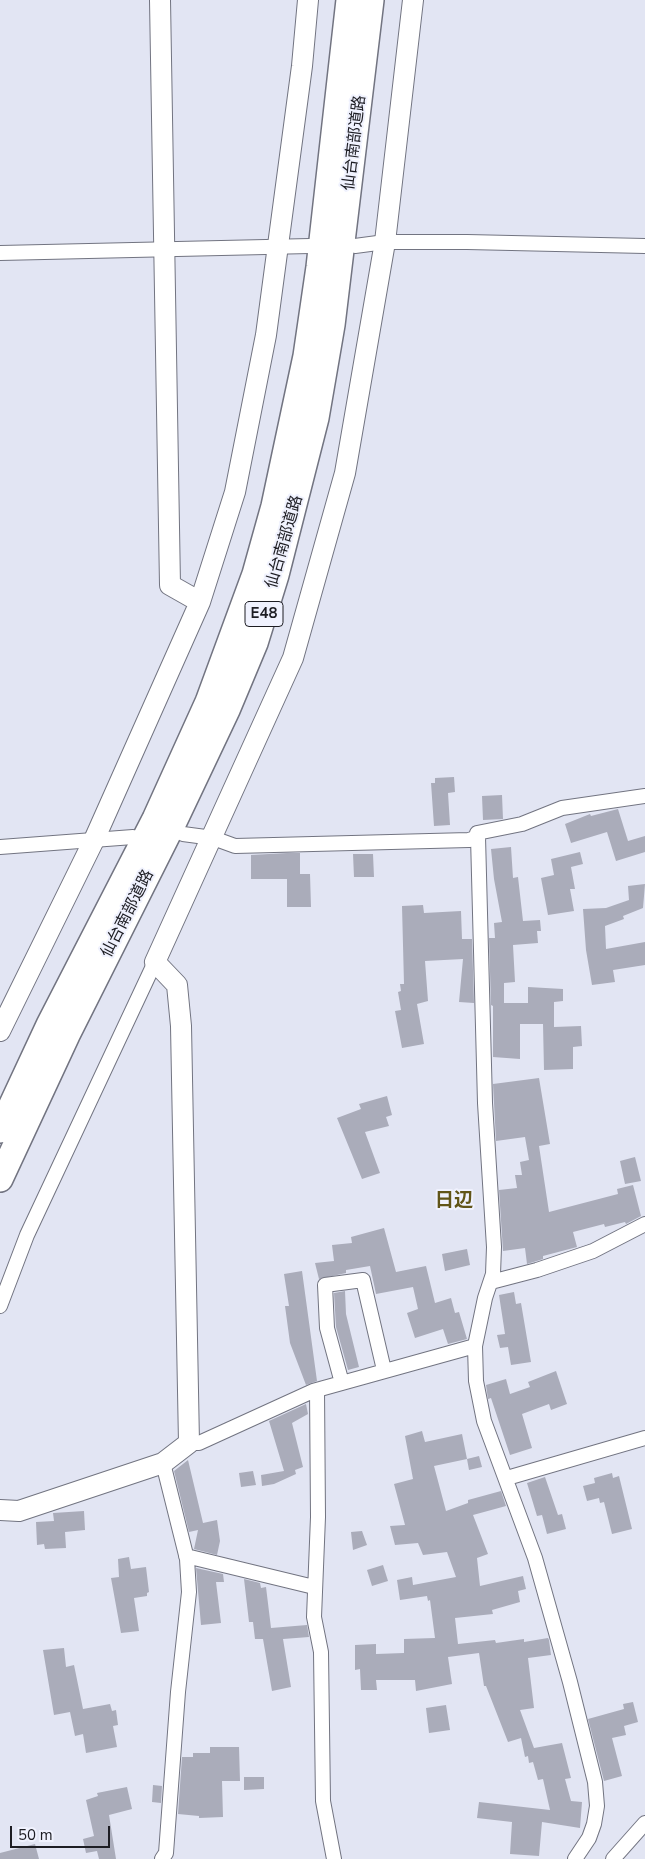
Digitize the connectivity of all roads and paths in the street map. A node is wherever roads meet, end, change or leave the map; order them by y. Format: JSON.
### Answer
{"nodes":[{"id":1,"x":160,"y":0,"type":"edge"},
{"id":2,"x":308,"y":0,"type":"edge"},
{"id":3,"x":349,"y":0,"type":"edge"},
{"id":4,"x":371,"y":0,"type":"edge"},
{"id":5,"x":413,"y":0,"type":"edge"},
{"id":6,"x":385,"y":242,"type":"junction"},
{"id":7,"x":310,"y":246,"type":"dead end"},
{"id":8,"x":355,"y":246,"type":"dead end"},
{"id":9,"x":645,"y":246,"type":"edge"},
{"id":10,"x":278,"y":248,"type":"junction"},
{"id":11,"x":165,"y":250,"type":"junction"},
{"id":12,"x":0,"y":253,"type":"edge"},
{"id":13,"x":200,"y":602,"type":"junction"},
{"id":14,"x":645,"y":796,"type":"edge"},
{"id":15,"x":183,"y":834,"type":"dead end"},
{"id":16,"x":133,"y":837,"type":"dead end"},
{"id":17,"x":478,"y":837,"type":"junction"},
{"id":18,"x":213,"y":838,"type":"junction"},
{"id":19,"x":94,"y":840,"type":"junction"},
{"id":20,"x":0,"y":847,"type":"edge"},
{"id":21,"x":155,"y":962,"type":"junction"},
{"id":22,"x":0,"y":1031,"type":"edge"},
{"id":23,"x":0,"y":1130,"type":"edge"},
{"id":24,"x":0,"y":1179,"type":"edge"},
{"id":25,"x":645,"y":1224,"type":"edge"},
{"id":26,"x":491,"y":1282,"type":"junction"},
{"id":27,"x":0,"y":1306,"type":"edge"},
{"id":28,"x":474,"y":1346,"type":"junction"},
{"id":29,"x":384,"y":1370,"type":"junction"},
{"id":30,"x":342,"y":1383,"type":"junction"},
{"id":31,"x":316,"y":1390,"type":"junction"},
{"id":32,"x":645,"y":1438,"type":"edge"},
{"id":33,"x":189,"y":1443,"type":"junction"},
{"id":34,"x":163,"y":1463,"type":"junction"},
{"id":35,"x":507,"y":1478,"type":"junction"},
{"id":36,"x":0,"y":1510,"type":"edge"},
{"id":37,"x":186,"y":1556,"type":"junction"},
{"id":38,"x":314,"y":1587,"type":"junction"},
{"id":39,"x":645,"y":1823,"type":"edge"},
{"id":40,"x":162,"y":1859,"type":"edge"},
{"id":41,"x":334,"y":1859,"type":"edge"},
{"id":42,"x":575,"y":1859,"type":"edge"},
{"id":43,"x":613,"y":1859,"type":"edge"}],
"edges":[{"from":1,"to":11,"type":"street"},
{"from":2,"to":10,"type":"street"},
{"from":3,"to":23,"type":"highway","name":"仙台南部道路","number":"E48"},
{"from":4,"to":24,"type":"highway","name":"仙台南部道路","number":"E48"},
{"from":5,"to":6,"type":"street"},
{"from":6,"to":8,"type":"street"},
{"from":6,"to":9,"type":"street"},
{"from":6,"to":18,"type":"street"},
{"from":7,"to":10,"type":"street"},
{"from":10,"to":11,"type":"street"},
{"from":10,"to":13,"type":"street"},
{"from":11,"to":12,"type":"street"},
{"from":11,"to":13,"type":"street"},
{"from":13,"to":19,"type":"street"},
{"from":14,"to":17,"type":"street"},
{"from":15,"to":18,"type":"street"},
{"from":16,"to":19,"type":"street"},
{"from":17,"to":18,"type":"street"},
{"from":17,"to":26,"type":"street"},
{"from":18,"to":21,"type":"street"},
{"from":19,"to":20,"type":"street"},
{"from":19,"to":22,"type":"street"},
{"from":21,"to":27,"type":"street"},
{"from":21,"to":33,"type":"street"},
{"from":25,"to":26,"type":"street"},
{"from":26,"to":28,"type":"street"},
{"from":28,"to":29,"type":"street"},
{"from":28,"to":35,"type":"street"},
{"from":29,"to":30,"type":"street"},
{"from":29,"to":30,"type":"street"},
{"from":30,"to":31,"type":"street"},
{"from":31,"to":33,"type":"street"},
{"from":31,"to":38,"type":"street"},
{"from":32,"to":35,"type":"street"},
{"from":33,"to":34,"type":"street"},
{"from":34,"to":36,"type":"street"},
{"from":34,"to":37,"type":"street"},
{"from":35,"to":42,"type":"street"},
{"from":37,"to":38,"type":"street"},
{"from":37,"to":40,"type":"street"},
{"from":38,"to":41,"type":"street"},
{"from":39,"to":43,"type":"street"}]}
